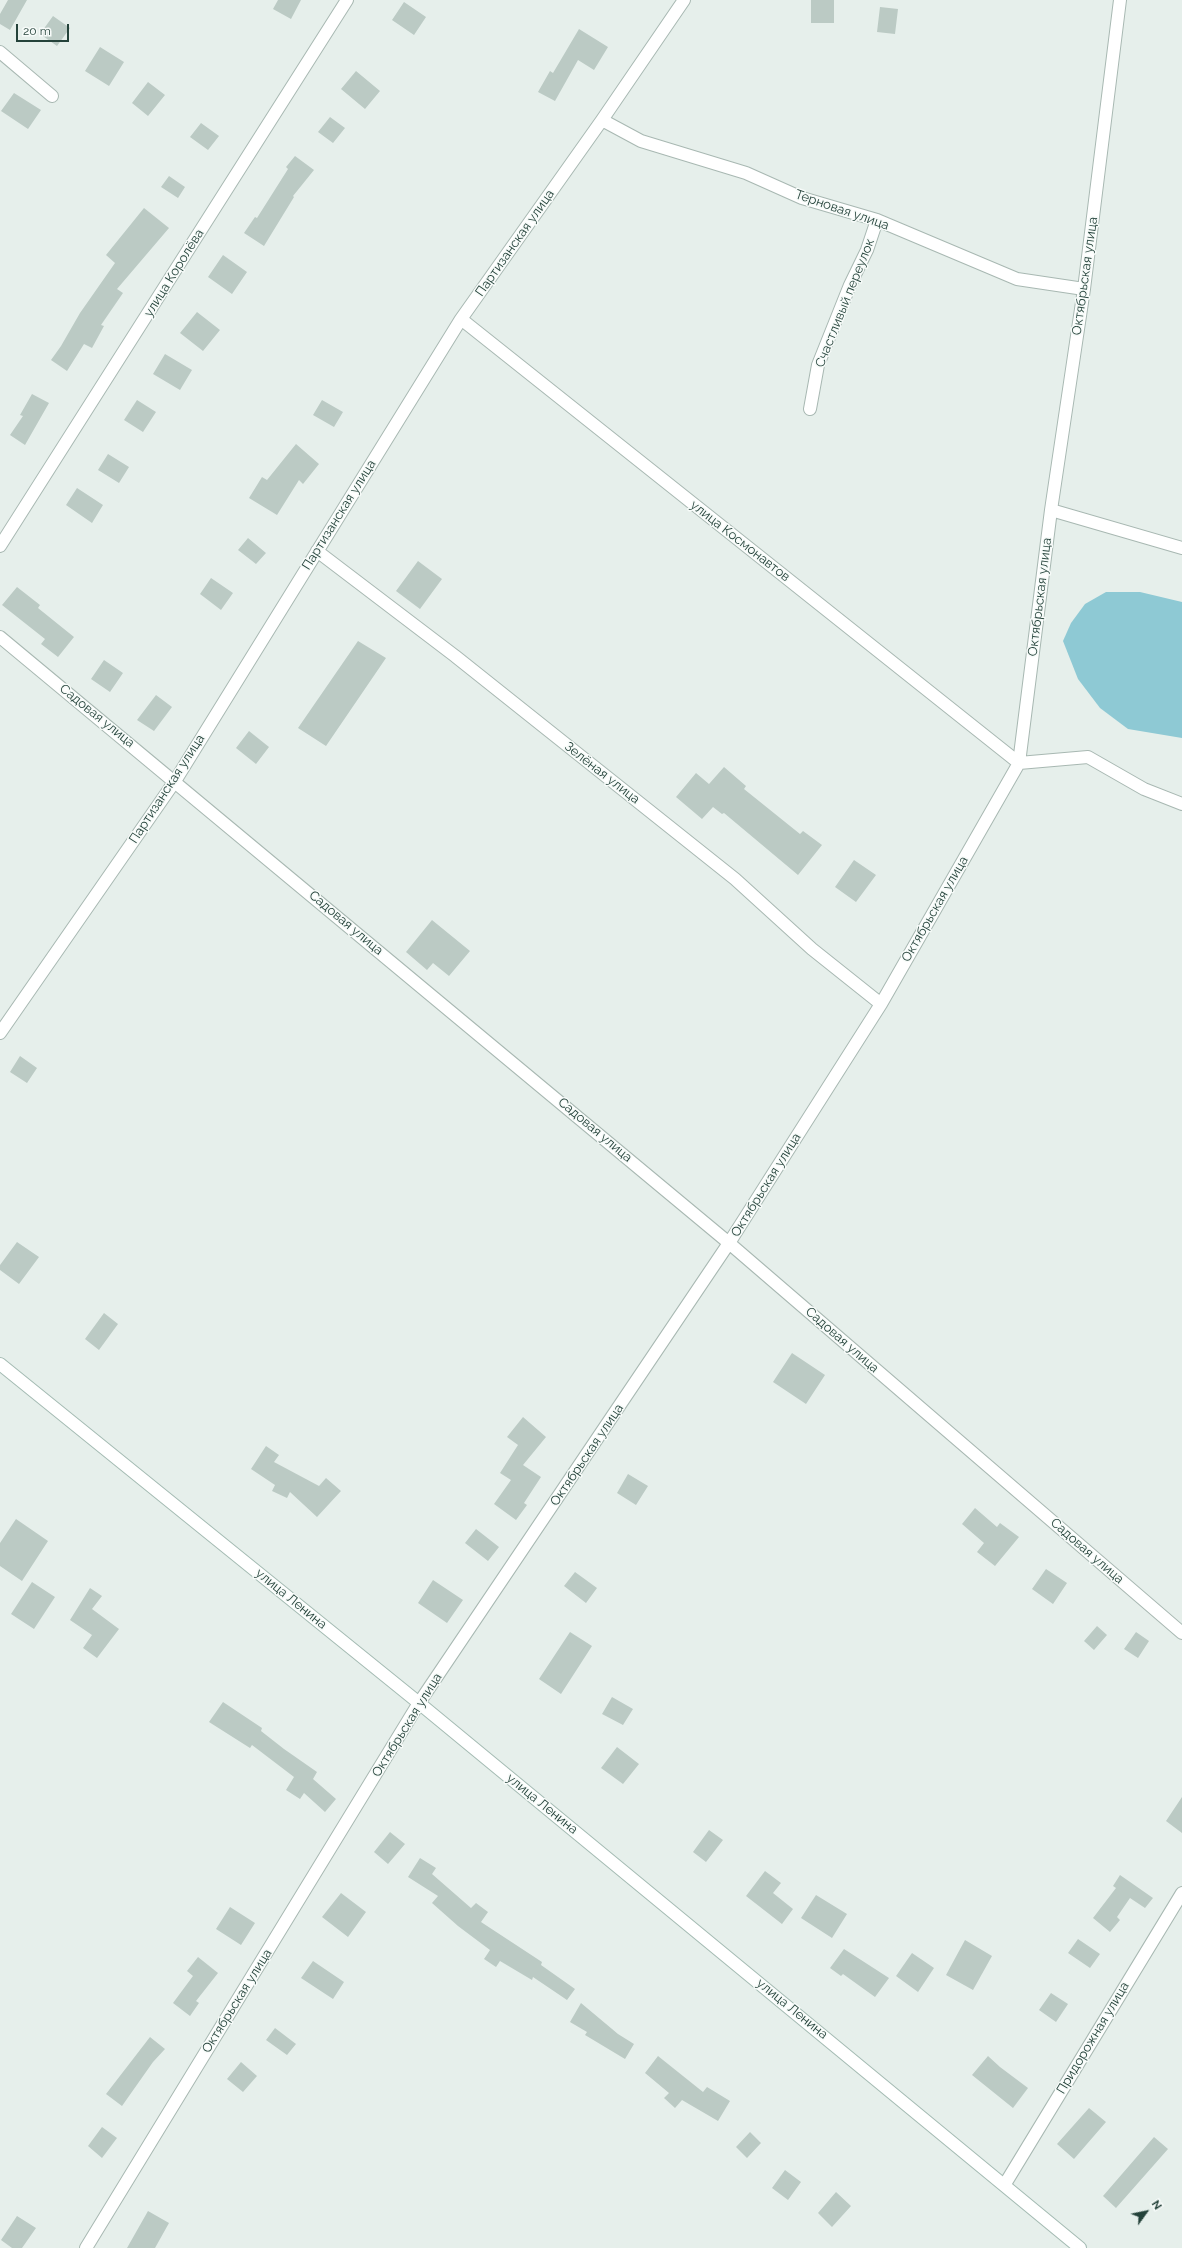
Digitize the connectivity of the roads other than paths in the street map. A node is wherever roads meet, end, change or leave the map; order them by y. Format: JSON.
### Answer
{"nodes":[{"id":1,"x":347,"y":0,"type":"edge"},
{"id":2,"x":684,"y":0,"type":"edge"},
{"id":3,"x":1120,"y":0,"type":"edge"},
{"id":4,"x":0,"y":52,"type":"edge"},
{"id":5,"x":52,"y":96,"type":"dead end"},
{"id":6,"x":602,"y":120,"type":"junction"},
{"id":7,"x":877,"y":220,"type":"junction"},
{"id":8,"x":1084,"y":289,"type":"junction"},
{"id":9,"x":461,"y":318,"type":"junction"},
{"id":10,"x":810,"y":409,"type":"dead end"},
{"id":11,"x":1051,"y":510,"type":"junction"},
{"id":12,"x":0,"y":546,"type":"edge"},
{"id":13,"x":1182,"y":548,"type":"edge"},
{"id":14,"x":317,"y":551,"type":"junction"},
{"id":15,"x":0,"y":637,"type":"edge"},
{"id":16,"x":1019,"y":763,"type":"junction"},
{"id":17,"x":175,"y":781,"type":"junction"},
{"id":18,"x":1182,"y":804,"type":"edge"},
{"id":19,"x":881,"y":1004,"type":"junction"},
{"id":20,"x":0,"y":1033,"type":"edge"},
{"id":21,"x":730,"y":1243,"type":"junction"},
{"id":22,"x":0,"y":1364,"type":"edge"},
{"id":23,"x":1182,"y":1633,"type":"edge"},
{"id":24,"x":420,"y":1703,"type":"junction"},
{"id":25,"x":1182,"y":1893,"type":"edge"},
{"id":26,"x":1005,"y":2184,"type":"junction"},
{"id":27,"x":86,"y":2248,"type":"edge"},
{"id":28,"x":1080,"y":2248,"type":"edge"}],
"edges":[{"from":1,"to":12,"type":"street","name":"улица Королёва"},
{"from":2,"to":6,"type":"street","name":"Партизанская улица"},
{"from":3,"to":8,"type":"street","name":"Октябрьская улица"},
{"from":4,"to":5,"type":"street"},
{"from":6,"to":7,"type":"street","name":"Терновая улица"},
{"from":6,"to":9,"type":"street","name":"Партизанская улица"},
{"from":7,"to":8,"type":"street","name":"Терновая улица"},
{"from":7,"to":10,"type":"street","name":"Счастливый переулок"},
{"from":8,"to":11,"type":"street","name":"Октябрьская улица"},
{"from":9,"to":14,"type":"street","name":"Партизанская улица"},
{"from":9,"to":16,"type":"street","name":"улица Космонавтов"},
{"from":11,"to":13,"type":"street"},
{"from":11,"to":16,"type":"street","name":"Октябрьская улица"},
{"from":14,"to":17,"type":"street","name":"Партизанская улица"},
{"from":14,"to":19,"type":"street","name":"Зелёная улица"},
{"from":15,"to":17,"type":"street","name":"Садовая улица"},
{"from":16,"to":18,"type":"street"},
{"from":16,"to":19,"type":"street","name":"Октябрьская улица"},
{"from":17,"to":20,"type":"street","name":"Партизанская улица"},
{"from":17,"to":21,"type":"street","name":"Садовая улица"},
{"from":19,"to":21,"type":"street","name":"Октябрьская улица"},
{"from":21,"to":23,"type":"street","name":"Садовая улица"},
{"from":21,"to":24,"type":"street","name":"Октябрьская улица"},
{"from":22,"to":24,"type":"street","name":"улица Ленина"},
{"from":24,"to":26,"type":"street","name":"улица Ленина"},
{"from":24,"to":27,"type":"street","name":"Октябрьская улица"},
{"from":25,"to":26,"type":"street","name":"Придорожная улица"},
{"from":26,"to":28,"type":"street","name":"улица Ленина"}]}
